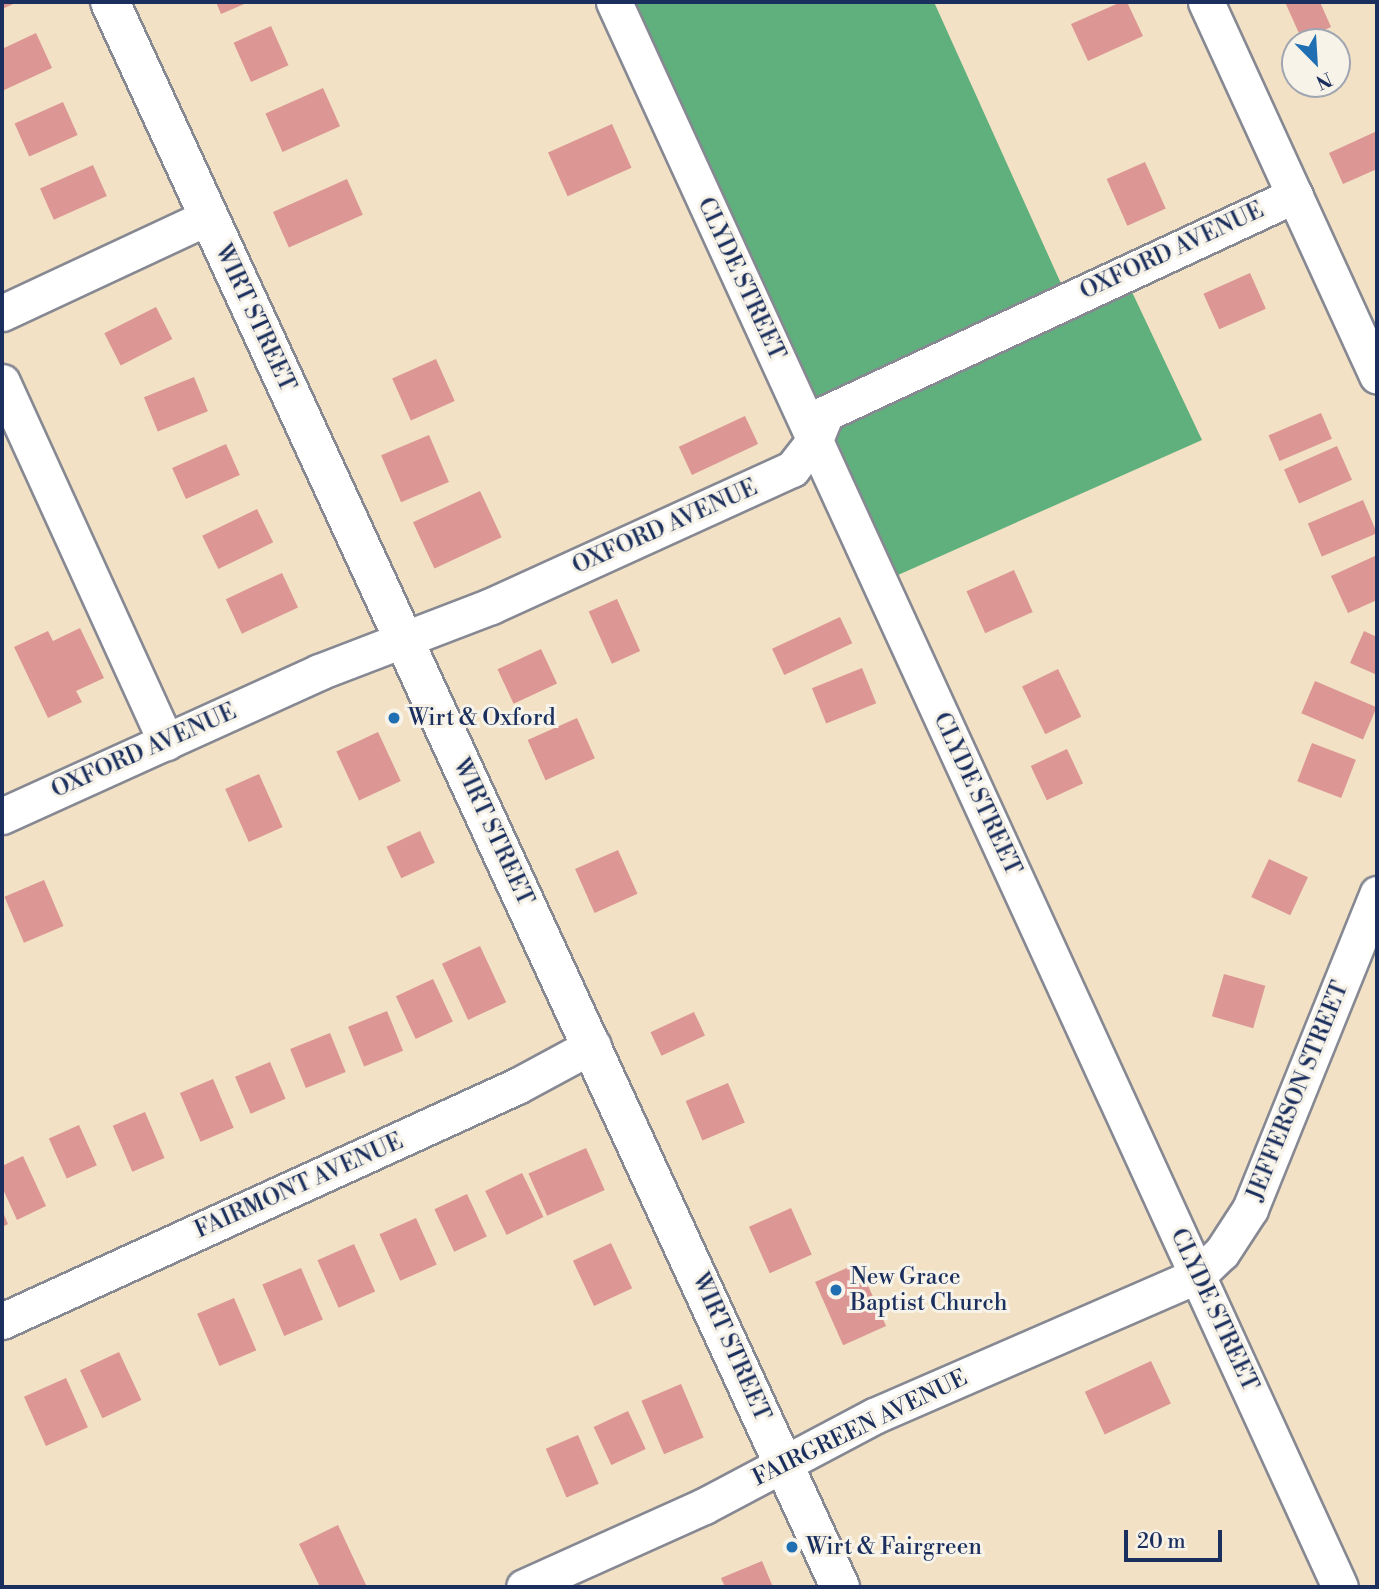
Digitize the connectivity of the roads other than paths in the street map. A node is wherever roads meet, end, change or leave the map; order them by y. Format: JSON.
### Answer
{"nodes":[{"id":1,"x":110,"y":2,"type":"edge"},
{"id":2,"x":614,"y":2,"type":"edge"},
{"id":3,"x":1206,"y":2,"type":"edge"},
{"id":4,"x":1295,"y":195,"type":"junction"},
{"id":5,"x":208,"y":217,"type":"junction"},
{"id":6,"x":2,"y":313,"type":"edge"},
{"id":7,"x":1377,"y":376,"type":"edge"},
{"id":8,"x":2,"y":382,"type":"edge"},
{"id":9,"x":815,"y":440,"type":"junction"},
{"id":10,"x":402,"y":640,"type":"junction"},
{"id":11,"x":166,"y":741,"type":"junction"},
{"id":12,"x":2,"y":816,"type":"edge"},
{"id":13,"x":1377,"y":894,"type":"edge"},
{"id":14,"x":593,"y":1045,"type":"junction"},
{"id":15,"x":1198,"y":1275,"type":"junction"},
{"id":16,"x":2,"y":1321,"type":"edge"},
{"id":17,"x":784,"y":1463,"type":"junction"},
{"id":18,"x":524,"y":1587,"type":"edge"},
{"id":19,"x":840,"y":1587,"type":"edge"},
{"id":20,"x":1340,"y":1587,"type":"edge"}],
"edges":[{"from":1,"to":5,"type":"main road","name":"WIRT STREET"},
{"from":2,"to":9,"type":"street","name":"CLYDE STREET"},
{"from":3,"to":4,"type":"street"},
{"from":4,"to":7,"type":"street"},
{"from":4,"to":9,"type":"street","name":"OXFORD AVENUE"},
{"from":5,"to":6,"type":"street"},
{"from":5,"to":10,"type":"main road","name":"WIRT STREET"},
{"from":8,"to":11,"type":"street"},
{"from":9,"to":10,"type":"street","name":"OXFORD AVENUE"},
{"from":9,"to":15,"type":"street","name":"CLYDE STREET"},
{"from":10,"to":11,"type":"street","name":"OXFORD AVENUE"},
{"from":10,"to":14,"type":"main road","name":"WIRT STREET"},
{"from":11,"to":12,"type":"street","name":"OXFORD AVENUE"},
{"from":13,"to":15,"type":"street","name":"JEFFERSON STREET"},
{"from":14,"to":16,"type":"street","name":"FAIRMONT AVENUE"},
{"from":14,"to":17,"type":"main road","name":"WIRT STREET"},
{"from":15,"to":17,"type":"street","name":"FAIRGREEN AVENUE"},
{"from":15,"to":20,"type":"street","name":"CLYDE STREET"},
{"from":17,"to":18,"type":"street","name":"FAIRGREEN AVENUE"},
{"from":17,"to":19,"type":"main road","name":"WIRT STREET"}]}
